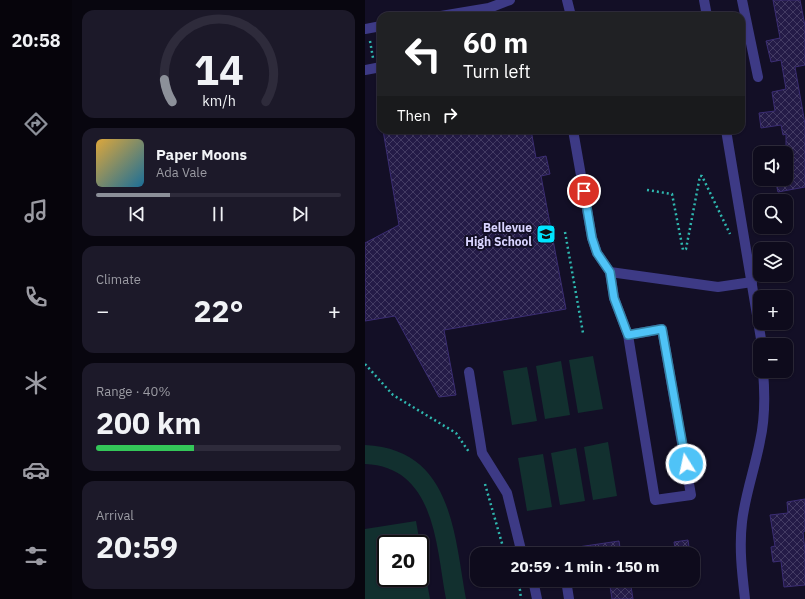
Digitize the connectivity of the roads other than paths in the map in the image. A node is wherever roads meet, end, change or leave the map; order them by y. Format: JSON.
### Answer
{"nodes":[{"id":1,"x":510,"y":0,"type":"edge"},
{"id":2,"x":567,"y":0,"type":"edge"},
{"id":3,"x":704,"y":0,"type":"edge"},
{"id":4,"x":742,"y":0,"type":"edge"},
{"id":5,"x":474,"y":12,"type":"edge"},
{"id":6,"x":570,"y":12,"type":"edge"},
{"id":7,"x":706,"y":12,"type":"edge"},
{"id":8,"x":744,"y":12,"type":"edge"},
{"id":9,"x":745,"y":14,"type":"edge"},
{"id":10,"x":377,"y":27,"type":"edge"},
{"id":11,"x":367,"y":31,"type":"edge"},
{"id":12,"x":377,"y":68,"type":"edge"},
{"id":13,"x":365,"y":70,"type":"edge"},
{"id":14,"x":758,"y":77,"type":"dead end"},
{"id":15,"x":574,"y":134,"type":"edge"},
{"id":16,"x":727,"y":134,"type":"edge"},
{"id":17,"x":610,"y":272,"type":"junction"},
{"id":18,"x":752,"y":282,"type":"junction"},
{"id":19,"x":628,"y":335,"type":"junction"},
{"id":20,"x":761,"y":338,"type":"edge"},
{"id":21,"x":469,"y":372,"type":"dead end"},
{"id":22,"x":763,"y":378,"type":"edge"},
{"id":23,"x":519,"y":547,"type":"edge"},
{"id":24,"x":534,"y":587,"type":"edge"},
{"id":25,"x":567,"y":587,"type":"edge"},
{"id":26,"x":537,"y":599,"type":"edge"},
{"id":27,"x":569,"y":599,"type":"edge"},
{"id":28,"x":745,"y":599,"type":"edge"}],
"edges":[{"from":1,"to":5,"type":"street"},
{"from":2,"to":6,"type":"street"},
{"from":3,"to":7,"type":"street"},
{"from":4,"to":8,"type":"street"},
{"from":9,"to":14,"type":"street"},
{"from":10,"to":11,"type":"street"},
{"from":12,"to":13,"type":"street"},
{"from":15,"to":17,"type":"street"},
{"from":16,"to":18,"type":"street"},
{"from":17,"to":18,"type":"street"},
{"from":17,"to":19,"type":"street"},
{"from":18,"to":20,"type":"street"},
{"from":19,"to":19,"type":"street"},
{"from":21,"to":23,"type":"street"},
{"from":22,"to":28,"type":"street"},
{"from":24,"to":26,"type":"street"},
{"from":25,"to":27,"type":"street"}]}
